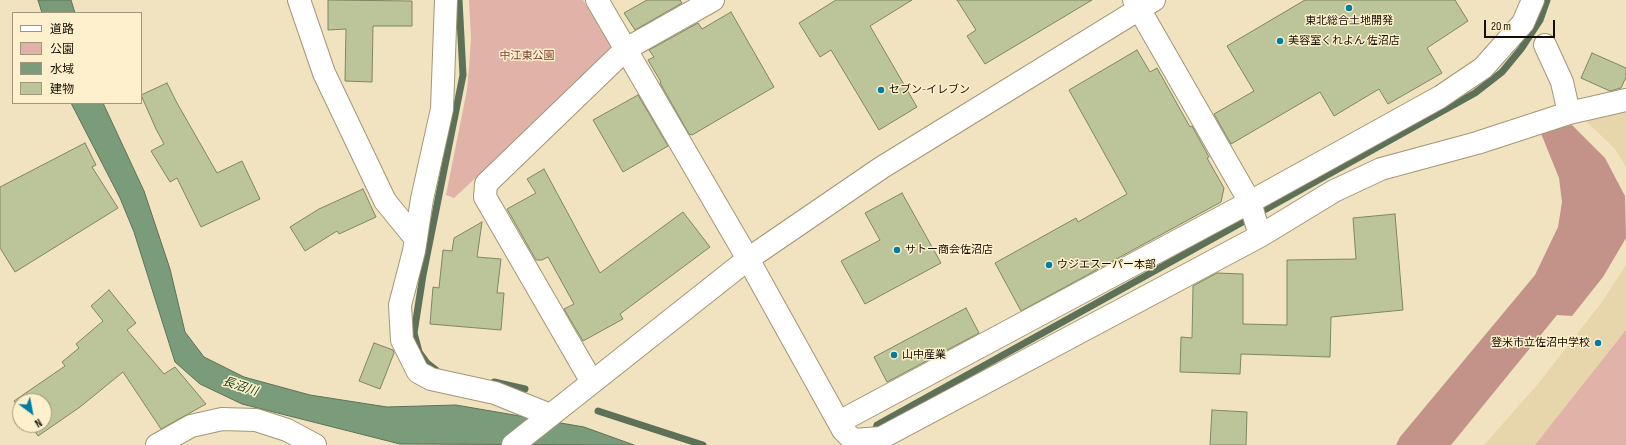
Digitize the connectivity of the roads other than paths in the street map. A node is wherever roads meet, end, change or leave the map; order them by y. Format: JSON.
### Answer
{"nodes":[{"id":1,"x":298,"y":0,"type":"edge"},
{"id":2,"x":446,"y":0,"type":"edge"},
{"id":3,"x":597,"y":0,"type":"edge"},
{"id":4,"x":713,"y":0,"type":"edge"},
{"id":5,"x":1533,"y":0,"type":"edge"},
{"id":6,"x":1142,"y":3,"type":"edge"},
{"id":7,"x":1545,"y":45,"type":"dead end"},
{"id":8,"x":626,"y":49,"type":"junction"},
{"id":9,"x":1626,"y":100,"type":"edge"},
{"id":10,"x":1569,"y":113,"type":"junction"},
{"id":11,"x":1250,"y":202,"type":"junction"},
{"id":12,"x":1260,"y":236,"type":"junction"},
{"id":13,"x":416,"y":238,"type":"junction"},
{"id":14,"x":748,"y":259,"type":"junction"},
{"id":15,"x":592,"y":382,"type":"junction"},
{"id":16,"x":550,"y":415,"type":"junction"},
{"id":17,"x":839,"y":422,"type":"junction"},
{"id":18,"x":157,"y":445,"type":"edge"},
{"id":19,"x":315,"y":445,"type":"edge"},
{"id":20,"x":513,"y":445,"type":"edge"}],
"edges":[{"from":1,"to":13,"type":"street"},
{"from":2,"to":13,"type":"street"},
{"from":3,"to":8,"type":"street"},
{"from":4,"to":8,"type":"street"},
{"from":5,"to":11,"type":"street"},
{"from":6,"to":11,"type":"street"},
{"from":6,"to":14,"type":"street"},
{"from":7,"to":10,"type":"street"},
{"from":8,"to":14,"type":"street"},
{"from":8,"to":15,"type":"street"},
{"from":9,"to":10,"type":"street"},
{"from":10,"to":12,"type":"street"},
{"from":11,"to":12,"type":"street"},
{"from":11,"to":17,"type":"street"},
{"from":12,"to":17,"type":"street"},
{"from":13,"to":16,"type":"street"},
{"from":14,"to":15,"type":"street"},
{"from":14,"to":17,"type":"street"},
{"from":15,"to":16,"type":"street"},
{"from":16,"to":20,"type":"street"},
{"from":18,"to":19,"type":"street"}]}
